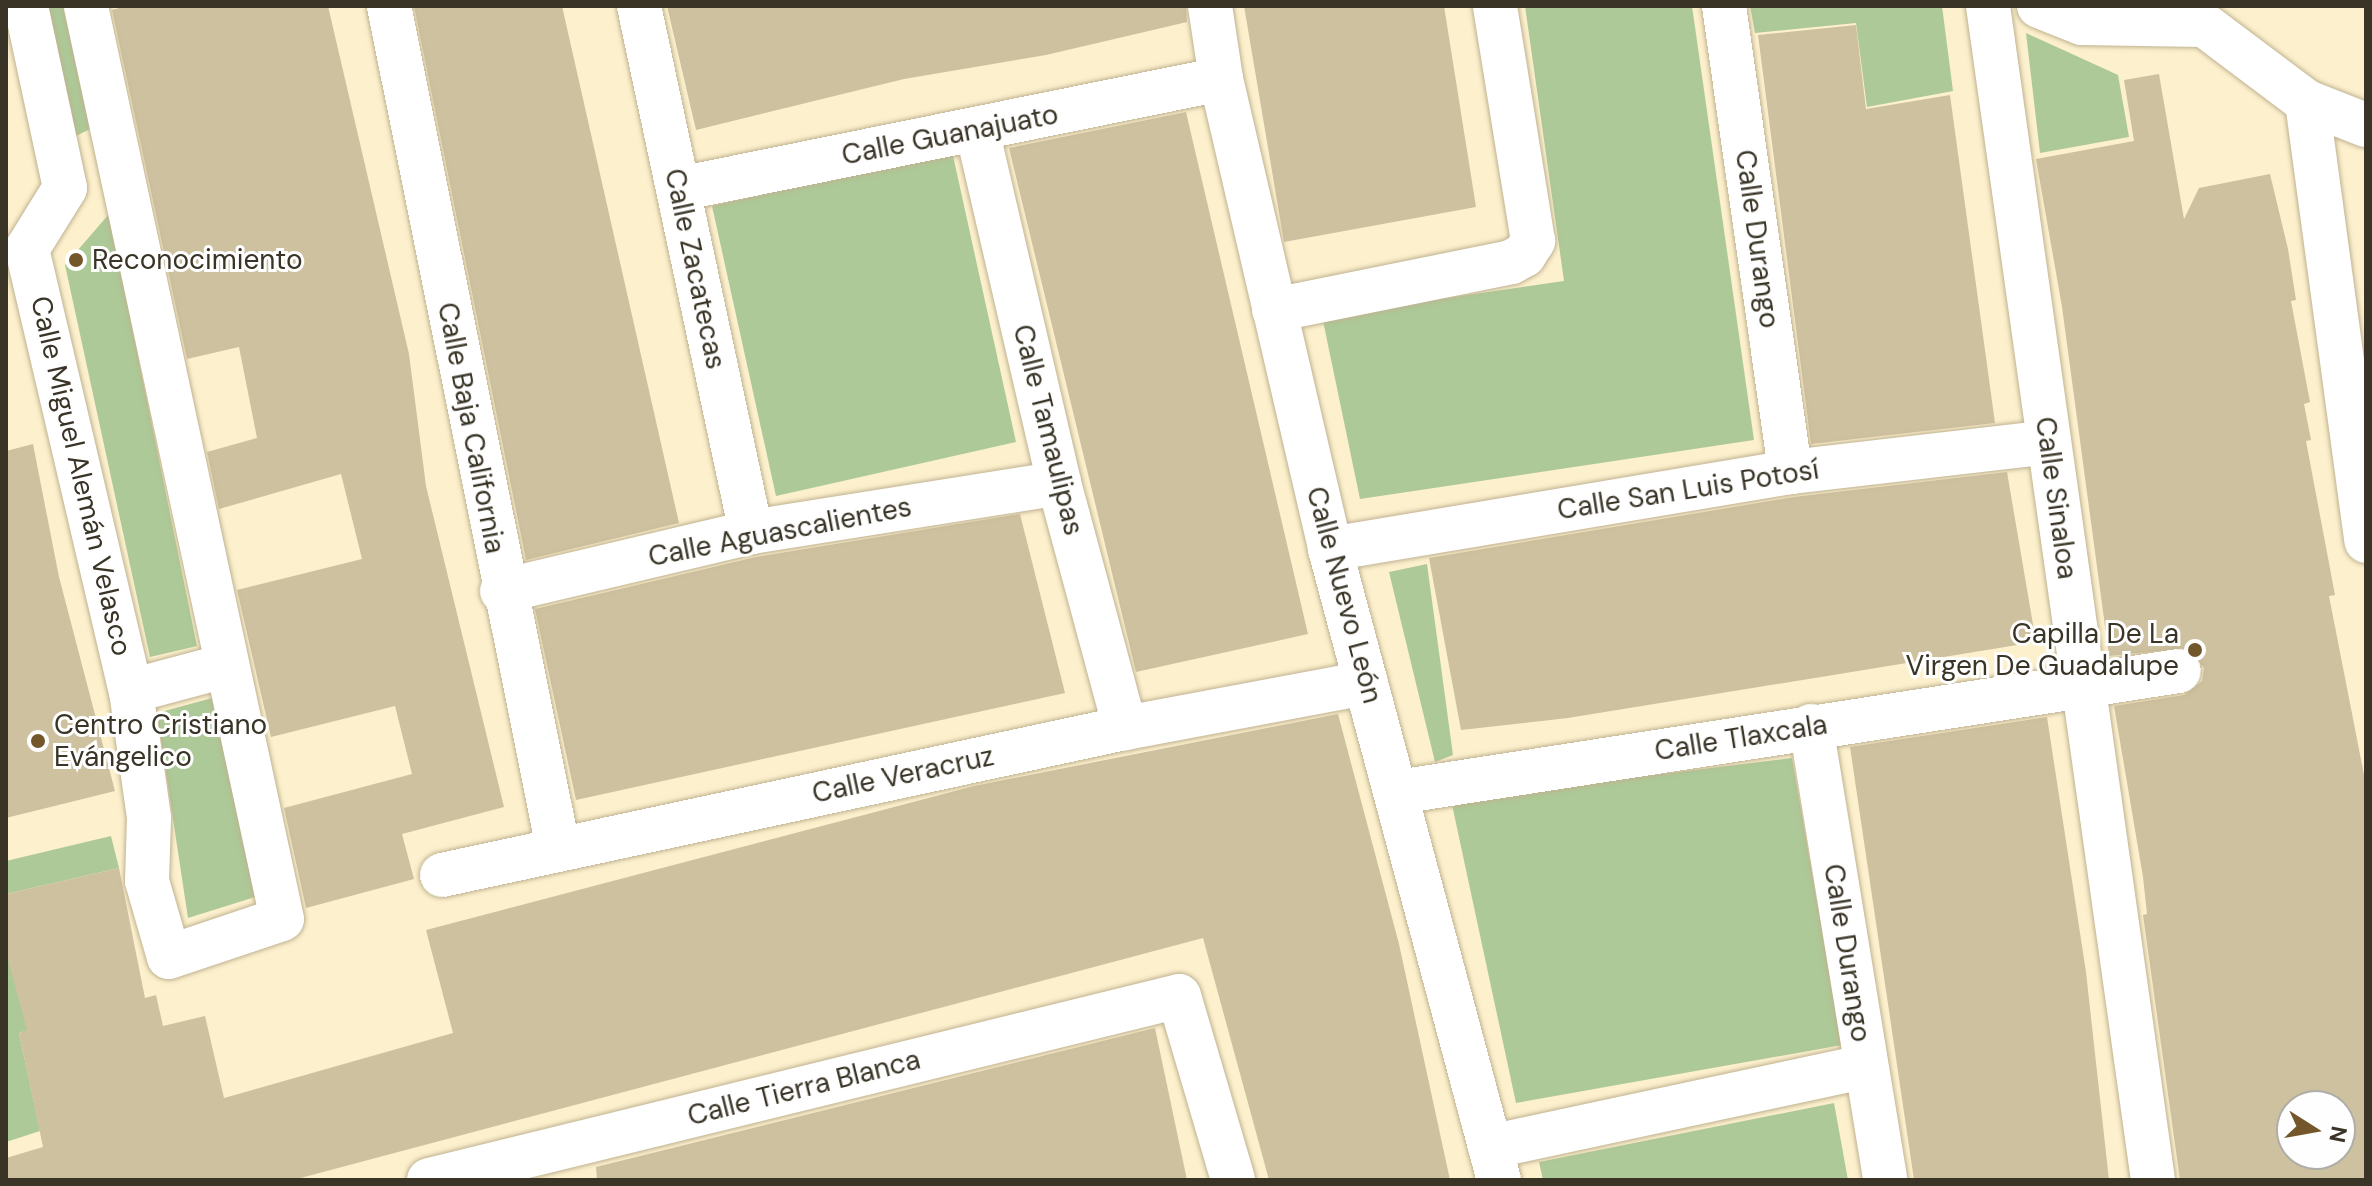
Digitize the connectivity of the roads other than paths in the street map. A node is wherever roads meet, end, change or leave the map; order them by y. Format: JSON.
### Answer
{"nodes":[{"id":1,"x":26,"y":6,"type":"edge"},
{"id":2,"x":86,"y":6,"type":"edge"},
{"id":3,"x":389,"y":6,"type":"edge"},
{"id":4,"x":639,"y":6,"type":"edge"},
{"id":5,"x":1210,"y":6,"type":"edge"},
{"id":6,"x":1495,"y":6,"type":"edge"},
{"id":7,"x":1724,"y":6,"type":"edge"},
{"id":8,"x":1988,"y":6,"type":"edge"},
{"id":9,"x":2039,"y":6,"type":"edge"},
{"id":10,"x":2193,"y":12,"type":"edge"},
{"id":11,"x":1221,"y":79,"type":"junction"},
{"id":12,"x":2307,"y":102,"type":"junction"},
{"id":13,"x":2366,"y":125,"type":"edge"},
{"id":14,"x":977,"y":130,"type":"junction"},
{"id":15,"x":119,"y":159,"type":"junction"},
{"id":16,"x":65,"y":188,"type":"junction"},
{"id":17,"x":679,"y":189,"type":"junction"},
{"id":18,"x":1274,"y":310,"type":"junction"},
{"id":19,"x":2048,"y":442,"type":"junction"},
{"id":20,"x":1790,"y":472,"type":"junction"},
{"id":21,"x":1059,"y":483,"type":"junction"},
{"id":22,"x":751,"y":532,"type":"junction"},
{"id":23,"x":2366,"y":541,"type":"edge"},
{"id":24,"x":1330,"y":549,"type":"junction"},
{"id":25,"x":502,"y":591,"type":"junction"},
{"id":26,"x":224,"y":666,"type":"junction"},
{"id":27,"x":2179,"y":671,"type":"dead end"},
{"id":28,"x":1366,"y":683,"type":"junction"},
{"id":29,"x":2084,"y":687,"type":"junction"},
{"id":30,"x":131,"y":691,"type":"junction"},
{"id":31,"x":1811,"y":726,"type":"junction"},
{"id":32,"x":1125,"y":728,"type":"junction"},
{"id":33,"x":1398,"y":792,"type":"junction"},
{"id":34,"x":558,"y":848,"type":"junction"},
{"id":35,"x":442,"y":875,"type":"dead end"},
{"id":36,"x":1864,"y":1067,"type":"junction"},
{"id":37,"x":1495,"y":1164,"type":"edge"},
{"id":38,"x":429,"y":1180,"type":"edge"},
{"id":39,"x":1233,"y":1180,"type":"edge"},
{"id":40,"x":1885,"y":1180,"type":"edge"},
{"id":41,"x":2153,"y":1180,"type":"edge"}],
"edges":[{"from":1,"to":16,"type":"street"},
{"from":2,"to":15,"type":"street"},
{"from":3,"to":25,"type":"street","name":"Calle Baja California"},
{"from":4,"to":17,"type":"street","name":"Calle Zacatecas"},
{"from":5,"to":11,"type":"street","name":"Calle Nuevo León"},
{"from":6,"to":18,"type":"street"},
{"from":7,"to":20,"type":"street","name":"Calle Durango"},
{"from":8,"to":19,"type":"street","name":"Calle Sinaloa"},
{"from":9,"to":10,"type":"street"},
{"from":10,"to":12,"type":"street"},
{"from":11,"to":14,"type":"street","name":"Calle Guanajuato"},
{"from":11,"to":18,"type":"street","name":"Calle Nuevo León"},
{"from":12,"to":13,"type":"street"},
{"from":12,"to":23,"type":"street"},
{"from":14,"to":17,"type":"street","name":"Calle Guanajuato"},
{"from":14,"to":21,"type":"street","name":"Calle Tamaulipas"},
{"from":15,"to":16,"type":"street"},
{"from":15,"to":26,"type":"street"},
{"from":16,"to":30,"type":"street","name":"Calle Miguel Alemán Velasco"},
{"from":17,"to":22,"type":"street","name":"Calle Zacatecas"},
{"from":18,"to":24,"type":"street","name":"Calle Nuevo León"},
{"from":19,"to":20,"type":"street","name":"Calle San Luis Potosí"},
{"from":19,"to":29,"type":"street","name":"Calle Sinaloa"},
{"from":20,"to":24,"type":"street","name":"Calle San Luis Potosí"},
{"from":21,"to":22,"type":"street","name":"Calle Aguascalientes"},
{"from":21,"to":32,"type":"street","name":"Calle Tamaulipas"},
{"from":22,"to":25,"type":"street","name":"Calle Aguascalientes"},
{"from":24,"to":28,"type":"street","name":"Calle Nuevo León"},
{"from":25,"to":34,"type":"street","name":"Calle Baja California"},
{"from":26,"to":30,"type":"street"},
{"from":26,"to":30,"type":"street","name":"Calle Miguel Alemán Velasco"},
{"from":27,"to":29,"type":"street","name":"Calle Tlaxcala"},
{"from":28,"to":32,"type":"street","name":"Calle Veracruz"},
{"from":28,"to":33,"type":"street","name":"Calle Nuevo León"},
{"from":29,"to":31,"type":"street","name":"Calle Tlaxcala"},
{"from":29,"to":41,"type":"street","name":"Calle Sinaloa"},
{"from":31,"to":33,"type":"street","name":"Calle Tlaxcala"},
{"from":31,"to":36,"type":"street","name":"Calle Durango"},
{"from":32,"to":34,"type":"street","name":"Calle Veracruz"},
{"from":33,"to":37,"type":"street","name":"Calle Nuevo León"},
{"from":34,"to":35,"type":"street","name":"Calle Veracruz"},
{"from":36,"to":37,"type":"street"},
{"from":36,"to":40,"type":"street","name":"Calle Durango"},
{"from":38,"to":39,"type":"street","name":"Calle Tierra Blanca"}]}
